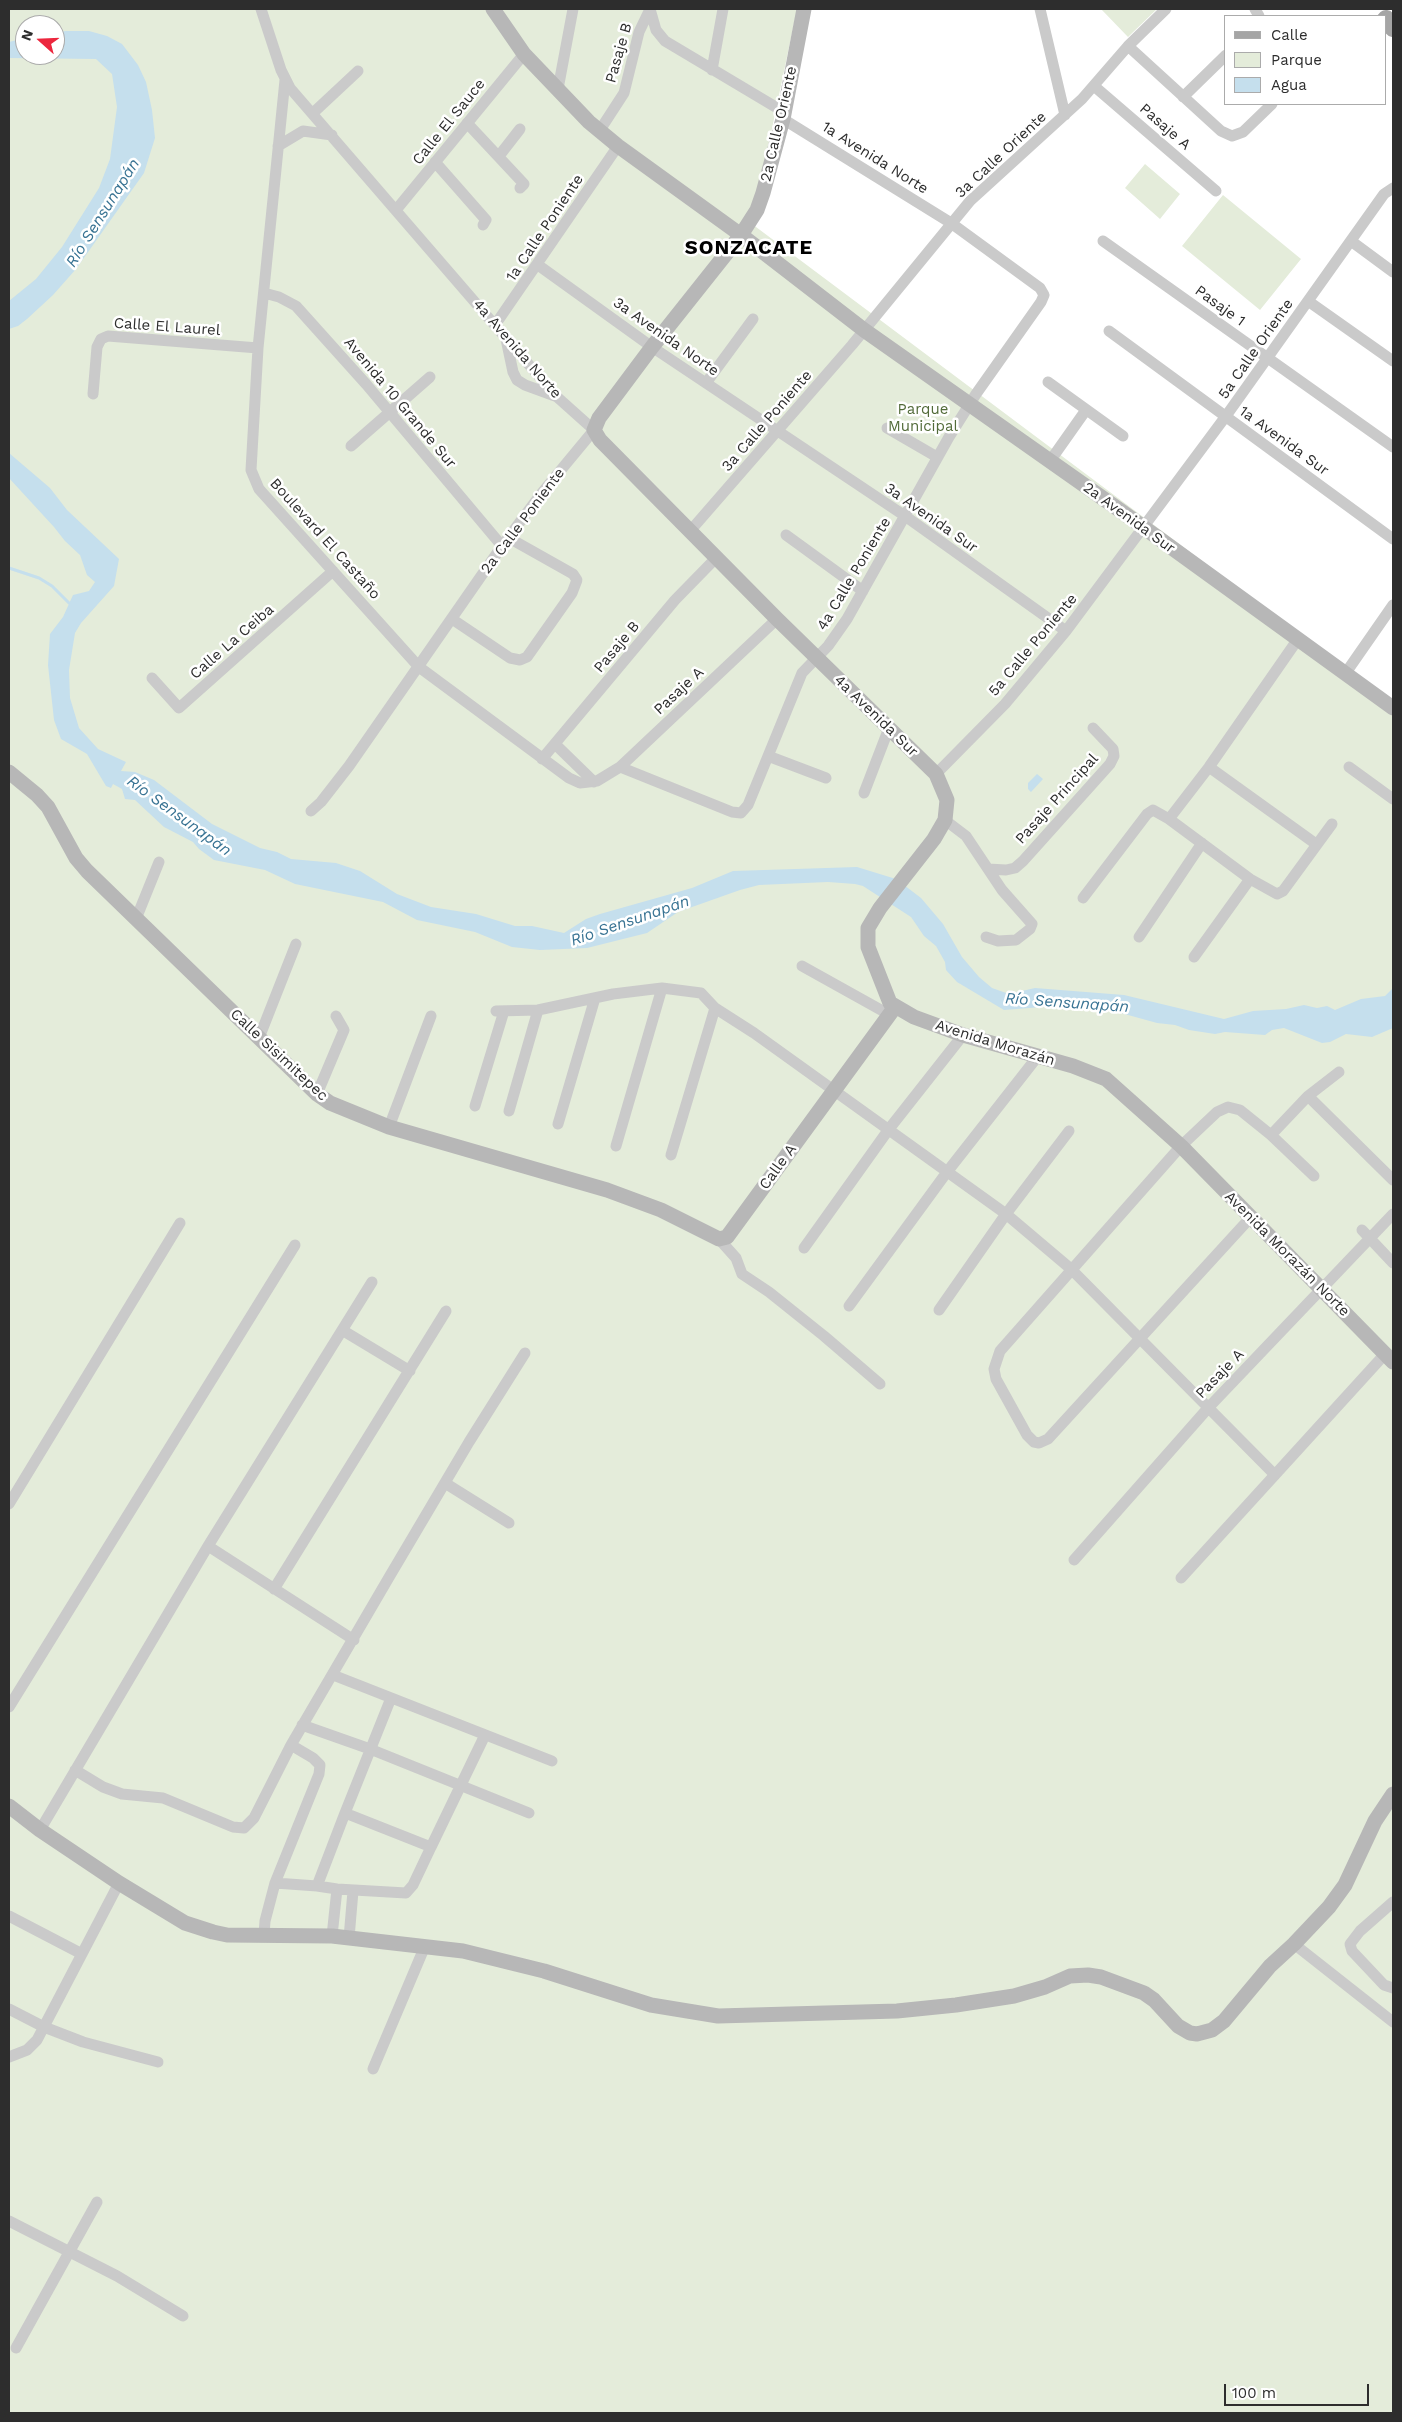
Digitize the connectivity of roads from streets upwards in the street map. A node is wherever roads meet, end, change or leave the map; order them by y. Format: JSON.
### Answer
{"nodes":[{"id":1,"x":261,"y":9,"type":"edge"},
{"id":2,"x":573,"y":9,"type":"edge"},
{"id":3,"x":650,"y":9,"type":"edge"},
{"id":4,"x":723,"y":9,"type":"edge"},
{"id":5,"x":804,"y":9,"type":"edge"},
{"id":6,"x":1040,"y":9,"type":"edge"},
{"id":7,"x":1166,"y":9,"type":"edge"},
{"id":8,"x":499,"y":13,"type":"edge"},
{"id":9,"x":1128,"y":46,"type":"junction"},
{"id":10,"x":524,"y":54,"type":"junction"},
{"id":11,"x":1224,"y":57,"type":"edge"},
{"id":12,"x":712,"y":70,"type":"junction"},
{"id":13,"x":358,"y":71,"type":"dead end"},
{"id":14,"x":285,"y":80,"type":"junction"},
{"id":15,"x":1094,"y":86,"type":"junction"},
{"id":16,"x":558,"y":89,"type":"junction"},
{"id":17,"x":1183,"y":97,"type":"junction"},
{"id":18,"x":1271,"y":105,"type":"edge"},
{"id":19,"x":313,"y":113,"type":"junction"},
{"id":20,"x":784,"y":116,"type":"junction"},
{"id":21,"x":1065,"y":116,"type":"junction"},
{"id":22,"x":467,"y":123,"type":"junction"},
{"id":23,"x":520,"y":129,"type":"dead end"},
{"id":24,"x":600,"y":130,"type":"junction"},
{"id":25,"x":332,"y":135,"type":"junction"},
{"id":26,"x":278,"y":146,"type":"junction"},
{"id":27,"x":618,"y":146,"type":"junction"},
{"id":28,"x":499,"y":156,"type":"junction"},
{"id":29,"x":435,"y":162,"type":"junction"},
{"id":30,"x":520,"y":188,"type":"dead end"},
{"id":31,"x":1393,"y":188,"type":"edge"},
{"id":32,"x":1216,"y":191,"type":"dead end"},
{"id":33,"x":396,"y":210,"type":"junction"},
{"id":34,"x":951,"y":223,"type":"junction"},
{"id":35,"x":483,"y":226,"type":"dead end"},
{"id":36,"x":742,"y":235,"type":"junction"},
{"id":37,"x":1103,"y":241,"type":"dead end"},
{"id":38,"x":1351,"y":241,"type":"junction"},
{"id":39,"x":538,"y":265,"type":"junction"},
{"id":40,"x":1393,"y":272,"type":"edge"},
{"id":41,"x":264,"y":294,"type":"junction"},
{"id":42,"x":1308,"y":301,"type":"junction"},
{"id":43,"x":753,"y":319,"type":"dead end"},
{"id":44,"x":495,"y":325,"type":"junction"},
{"id":45,"x":864,"y":330,"type":"junction"},
{"id":46,"x":1109,"y":331,"type":"dead end"},
{"id":47,"x":506,"y":338,"type":"junction"},
{"id":48,"x":652,"y":347,"type":"junction"},
{"id":49,"x":258,"y":348,"type":"junction"},
{"id":50,"x":1267,"y":358,"type":"junction"},
{"id":51,"x":1393,"y":361,"type":"edge"},
{"id":52,"x":430,"y":377,"type":"dead end"},
{"id":53,"x":1048,"y":382,"type":"dead end"},
{"id":54,"x":706,"y":383,"type":"junction"},
{"id":55,"x":93,"y":394,"type":"dead end"},
{"id":56,"x":556,"y":396,"type":"junction"},
{"id":57,"x":969,"y":404,"type":"junction"},
{"id":58,"x":1086,"y":410,"type":"junction"},
{"id":59,"x":390,"y":412,"type":"junction"},
{"id":60,"x":1226,"y":416,"type":"junction"},
{"id":61,"x":887,"y":428,"type":"dead end"},
{"id":62,"x":594,"y":430,"type":"junction"},
{"id":63,"x":778,"y":432,"type":"junction"},
{"id":64,"x":1123,"y":436,"type":"dead end"},
{"id":65,"x":351,"y":446,"type":"dead end"},
{"id":66,"x":1393,"y":447,"type":"edge"},
{"id":67,"x":936,"y":457,"type":"junction"},
{"id":68,"x":1050,"y":461,"type":"junction"},
{"id":69,"x":905,"y":516,"type":"junction"},
{"id":70,"x":1144,"y":528,"type":"junction"},
{"id":71,"x":691,"y":530,"type":"junction"},
{"id":72,"x":786,"y":535,"type":"dead end"},
{"id":73,"x":1393,"y":539,"type":"edge"},
{"id":74,"x":506,"y":542,"type":"junction"},
{"id":75,"x":717,"y":557,"type":"junction"},
{"id":76,"x":333,"y":572,"type":"junction"},
{"id":77,"x":862,"y":591,"type":"junction"},
{"id":78,"x":1393,"y":605,"type":"edge"},
{"id":79,"x":452,"y":619,"type":"junction"},
{"id":80,"x":777,"y":619,"type":"junction"},
{"id":81,"x":1066,"y":631,"type":"junction"},
{"id":82,"x":1298,"y":639,"type":"junction"},
{"id":83,"x":816,"y":658,"type":"junction"},
{"id":84,"x":419,"y":667,"type":"junction"},
{"id":85,"x":1345,"y":674,"type":"junction"},
{"id":86,"x":152,"y":678,"type":"dead end"},
{"id":87,"x":1393,"y":708,"type":"edge"},
{"id":88,"x":889,"y":728,"type":"junction"},
{"id":89,"x":1092,"y":728,"type":"dead end"},
{"id":90,"x":554,"y":744,"type":"junction"},
{"id":91,"x":768,"y":756,"type":"junction"},
{"id":92,"x":542,"y":759,"type":"junction"},
{"id":93,"x":620,"y":767,"type":"junction"},
{"id":94,"x":1209,"y":767,"type":"junction"},
{"id":95,"x":1349,"y":767,"type":"dead end"},
{"id":96,"x":9,"y":772,"type":"edge"},
{"id":97,"x":936,"y":774,"type":"junction"},
{"id":98,"x":826,"y":778,"type":"dead end"},
{"id":99,"x":596,"y":781,"type":"junction"},
{"id":100,"x":864,"y":793,"type":"dead end"},
{"id":101,"x":1393,"y":800,"type":"edge"},
{"id":102,"x":311,"y":810,"type":"dead end"},
{"id":103,"x":1169,"y":819,"type":"junction"},
{"id":104,"x":945,"y":820,"type":"junction"},
{"id":105,"x":1332,"y":824,"type":"dead end"},
{"id":106,"x":1202,"y":843,"type":"junction"},
{"id":107,"x":1316,"y":844,"type":"junction"},
{"id":108,"x":159,"y":862,"type":"dead end"},
{"id":109,"x":988,"y":869,"type":"junction"},
{"id":110,"x":1250,"y":878,"type":"junction"},
{"id":111,"x":1083,"y":898,"type":"dead end"},
{"id":112,"x":136,"y":919,"type":"junction"},
{"id":113,"x":986,"y":937,"type":"dead end"},
{"id":114,"x":1139,"y":937,"type":"dead end"},
{"id":115,"x":296,"y":944,"type":"dead end"},
{"id":116,"x":1194,"y":957,"type":"dead end"},
{"id":117,"x":802,"y":966,"type":"dead end"},
{"id":118,"x":662,"y":988,"type":"junction"},
{"id":119,"x":595,"y":998,"type":"junction"},
{"id":120,"x":715,"y":1008,"type":"junction"},
{"id":121,"x":538,"y":1010,"type":"junction"},
{"id":122,"x":892,"y":1011,"type":"junction"},
{"id":123,"x":336,"y":1016,"type":"dead end"},
{"id":124,"x":431,"y":1016,"type":"dead end"},
{"id":125,"x":963,"y":1034,"type":"junction"},
{"id":126,"x":259,"y":1038,"type":"junction"},
{"id":127,"x":1038,"y":1056,"type":"junction"},
{"id":128,"x":1339,"y":1072,"type":"dead end"},
{"id":129,"x":835,"y":1090,"type":"junction"},
{"id":130,"x":317,"y":1094,"type":"junction"},
{"id":131,"x":1308,"y":1096,"type":"junction"},
{"id":132,"x":475,"y":1106,"type":"dead end"},
{"id":133,"x":509,"y":1111,"type":"dead end"},
{"id":134,"x":558,"y":1124,"type":"dead end"},
{"id":135,"x":388,"y":1127,"type":"junction"},
{"id":136,"x":890,"y":1129,"type":"junction"},
{"id":137,"x":1069,"y":1131,"type":"dead end"},
{"id":138,"x":1271,"y":1135,"type":"junction"},
{"id":139,"x":616,"y":1146,"type":"dead end"},
{"id":140,"x":1181,"y":1146,"type":"junction"},
{"id":141,"x":671,"y":1155,"type":"dead end"},
{"id":142,"x":947,"y":1172,"type":"junction"},
{"id":143,"x":1314,"y":1176,"type":"dead end"},
{"id":144,"x":1393,"y":1180,"type":"edge"},
{"id":145,"x":1006,"y":1214,"type":"junction"},
{"id":146,"x":1393,"y":1214,"type":"edge"},
{"id":147,"x":1251,"y":1217,"type":"junction"},
{"id":148,"x":180,"y":1223,"type":"dead end"},
{"id":149,"x":1366,"y":1234,"type":"junction"},
{"id":150,"x":719,"y":1239,"type":"junction"},
{"id":151,"x":295,"y":1246,"type":"dead end"},
{"id":152,"x":804,"y":1248,"type":"dead end"},
{"id":153,"x":1393,"y":1263,"type":"edge"},
{"id":154,"x":1072,"y":1270,"type":"junction"},
{"id":155,"x":372,"y":1282,"type":"dead end"},
{"id":156,"x":1322,"y":1288,"type":"junction"},
{"id":157,"x":849,"y":1306,"type":"dead end"},
{"id":158,"x":940,"y":1310,"type":"dead end"},
{"id":159,"x":446,"y":1311,"type":"dead end"},
{"id":160,"x":342,"y":1330,"type":"junction"},
{"id":161,"x":1140,"y":1339,"type":"junction"},
{"id":162,"x":525,"y":1353,"type":"dead end"},
{"id":163,"x":1389,"y":1358,"type":"edge"},
{"id":164,"x":410,"y":1371,"type":"junction"},
{"id":165,"x":880,"y":1384,"type":"dead end"},
{"id":166,"x":1209,"y":1407,"type":"junction"},
{"id":167,"x":1275,"y":1475,"type":"junction"},
{"id":168,"x":445,"y":1483,"type":"junction"},
{"id":169,"x":9,"y":1504,"type":"edge"},
{"id":170,"x":509,"y":1523,"type":"dead end"},
{"id":171,"x":208,"y":1546,"type":"junction"},
{"id":172,"x":1074,"y":1560,"type":"dead end"},
{"id":173,"x":1181,"y":1578,"type":"dead end"},
{"id":174,"x":274,"y":1589,"type":"junction"},
{"id":175,"x":354,"y":1640,"type":"junction"},
{"id":176,"x":333,"y":1675,"type":"junction"},
{"id":177,"x":391,"y":1698,"type":"junction"},
{"id":178,"x":9,"y":1707,"type":"edge"},
{"id":179,"x":302,"y":1725,"type":"junction"},
{"id":180,"x":485,"y":1735,"type":"junction"},
{"id":181,"x":291,"y":1745,"type":"junction"},
{"id":182,"x":370,"y":1748,"type":"junction"},
{"id":183,"x":552,"y":1761,"type":"dead end"},
{"id":184,"x":74,"y":1770,"type":"junction"},
{"id":185,"x":462,"y":1785,"type":"junction"},
{"id":186,"x":1393,"y":1794,"type":"edge"},
{"id":187,"x":9,"y":1806,"type":"edge"},
{"id":188,"x":345,"y":1813,"type":"junction"},
{"id":189,"x":529,"y":1813,"type":"dead end"},
{"id":190,"x":40,"y":1830,"type":"junction"},
{"id":191,"x":431,"y":1847,"type":"junction"},
{"id":192,"x":275,"y":1882,"type":"junction"},
{"id":193,"x":119,"y":1883,"type":"junction"},
{"id":194,"x":317,"y":1886,"type":"junction"},
{"id":195,"x":336,"y":1889,"type":"junction"},
{"id":196,"x":353,"y":1890,"type":"junction"},
{"id":197,"x":1393,"y":1902,"type":"edge"},
{"id":198,"x":9,"y":1916,"type":"edge"},
{"id":199,"x":264,"y":1935,"type":"junction"},
{"id":200,"x":332,"y":1936,"type":"junction"},
{"id":201,"x":348,"y":1938,"type":"junction"},
{"id":202,"x":1294,"y":1944,"type":"junction"},
{"id":203,"x":425,"y":1946,"type":"junction"},
{"id":204,"x":82,"y":1954,"type":"junction"},
{"id":205,"x":1393,"y":1988,"type":"edge"},
{"id":206,"x":9,"y":2009,"type":"edge"},
{"id":207,"x":1393,"y":2022,"type":"edge"},
{"id":208,"x":44,"y":2027,"type":"junction"},
{"id":209,"x":9,"y":2057,"type":"edge"},
{"id":210,"x":158,"y":2062,"type":"dead end"},
{"id":211,"x":372,"y":2069,"type":"dead end"},
{"id":212,"x":97,"y":2202,"type":"dead end"},
{"id":213,"x":9,"y":2221,"type":"edge"},
{"id":214,"x":70,"y":2251,"type":"junction"},
{"id":215,"x":183,"y":2316,"type":"dead end"},
{"id":216,"x":16,"y":2348,"type":"dead end"}],
"edges":[{"from":1,"to":14,"type":"street","name":"4a Avenida Norte"},
{"from":2,"to":16,"type":"street"},
{"from":3,"to":12,"type":"street","name":"1a Avenida Norte"},
{"from":3,"to":24,"type":"street","name":"Pasaje B"},
{"from":4,"to":12,"type":"street"},
{"from":5,"to":20,"type":"street","name":"2a Calle Oriente"},
{"from":6,"to":21,"type":"street"},
{"from":7,"to":9,"type":"street","name":"3a Calle Oriente"},
{"from":8,"to":10,"type":"street","name":"2a Avenida Sur"},
{"from":9,"to":15,"type":"street","name":"3a Calle Oriente"},
{"from":9,"to":17,"type":"street"},
{"from":10,"to":16,"type":"street","name":"2a Avenida Sur"},
{"from":10,"to":22,"type":"street","name":"Calle El Sauce"},
{"from":11,"to":17,"type":"street"},
{"from":12,"to":20,"type":"street","name":"1a Avenida Norte"},
{"from":13,"to":19,"type":"street"},
{"from":14,"to":19,"type":"street","name":"4a Avenida Norte"},
{"from":14,"to":26,"type":"street","name":"Boulevard El Castaño"},
{"from":15,"to":21,"type":"street","name":"3a Calle Oriente"},
{"from":15,"to":32,"type":"street","name":"Pasaje A"},
{"from":16,"to":24,"type":"street","name":"2a Avenida Sur"},
{"from":17,"to":18,"type":"street"},
{"from":19,"to":25,"type":"street","name":"4a Avenida Norte"},
{"from":20,"to":34,"type":"street","name":"1a Avenida Norte"},
{"from":20,"to":36,"type":"street","name":"2a Calle Oriente"},
{"from":21,"to":34,"type":"street","name":"3a Calle Oriente"},
{"from":22,"to":28,"type":"street"},
{"from":22,"to":29,"type":"street","name":"Calle El Sauce"},
{"from":23,"to":28,"type":"street"},
{"from":24,"to":27,"type":"street","name":"2a Avenida Sur"},
{"from":25,"to":26,"type":"street"},
{"from":25,"to":33,"type":"street","name":"4a Avenida Norte"},
{"from":26,"to":41,"type":"street","name":"Boulevard El Castaño"},
{"from":27,"to":36,"type":"street","name":"2a Avenida Sur"},
{"from":27,"to":39,"type":"street","name":"1a Calle Poniente"},
{"from":28,"to":30,"type":"street"},
{"from":29,"to":33,"type":"street","name":"Calle El Sauce"},
{"from":29,"to":35,"type":"street"},
{"from":31,"to":38,"type":"street","name":"5a Calle Oriente"},
{"from":33,"to":44,"type":"street","name":"4a Avenida Norte"},
{"from":34,"to":45,"type":"street","name":"3a Calle Oriente"},
{"from":34,"to":57,"type":"street","name":"4a Calle Poniente"},
{"from":36,"to":45,"type":"street","name":"2a Avenida Sur"},
{"from":36,"to":48,"type":"street","name":"2a Calle Poniente"},
{"from":37,"to":50,"type":"street","name":"Pasaje 1"},
{"from":38,"to":40,"type":"street"},
{"from":38,"to":42,"type":"street","name":"5a Calle Oriente"},
{"from":39,"to":44,"type":"street","name":"1a Calle Poniente"},
{"from":39,"to":48,"type":"street","name":"3a Avenida Norte"},
{"from":41,"to":49,"type":"street","name":"Boulevard El Castaño"},
{"from":41,"to":59,"type":"street","name":"Avenida 10 Grande Sur"},
{"from":42,"to":50,"type":"street","name":"5a Calle Oriente"},
{"from":42,"to":51,"type":"street"},
{"from":43,"to":54,"type":"street"},
{"from":44,"to":47,"type":"street","name":"4a Avenida Norte"},
{"from":45,"to":57,"type":"street","name":"2a Avenida Sur"},
{"from":45,"to":63,"type":"street","name":"3a Calle Poniente"},
{"from":46,"to":60,"type":"street","name":"1a Avenida Sur"},
{"from":47,"to":56,"type":"street","name":"4a Avenida Norte"},
{"from":47,"to":56,"type":"street"},
{"from":48,"to":54,"type":"street","name":"3a Avenida Norte"},
{"from":48,"to":62,"type":"street","name":"2a Calle Poniente"},
{"from":49,"to":55,"type":"street","name":"Calle El Laurel"},
{"from":49,"to":76,"type":"street","name":"Boulevard El Castaño"},
{"from":50,"to":60,"type":"street","name":"5a Calle Oriente"},
{"from":50,"to":66,"type":"street","name":"Pasaje 1"},
{"from":52,"to":59,"type":"street"},
{"from":53,"to":58,"type":"street"},
{"from":54,"to":63,"type":"street","name":"3a Avenida Norte"},
{"from":56,"to":62,"type":"street","name":"4a Avenida Norte"},
{"from":57,"to":67,"type":"street","name":"4a Calle Poniente"},
{"from":57,"to":68,"type":"street","name":"2a Avenida Sur"},
{"from":58,"to":64,"type":"street"},
{"from":58,"to":68,"type":"street"},
{"from":59,"to":65,"type":"street"},
{"from":59,"to":74,"type":"street","name":"Avenida 10 Grande Sur"},
{"from":60,"to":70,"type":"street","name":"5a Calle Oriente"},
{"from":60,"to":73,"type":"street","name":"1a Avenida Sur"},
{"from":61,"to":67,"type":"street"},
{"from":62,"to":71,"type":"street","name":"4a Avenida Norte"},
{"from":62,"to":74,"type":"street","name":"2a Calle Poniente"},
{"from":63,"to":69,"type":"street","name":"3a Avenida Sur"},
{"from":63,"to":71,"type":"street","name":"3a Calle Poniente"},
{"from":67,"to":69,"type":"street","name":"4a Calle Poniente"},
{"from":68,"to":70,"type":"street","name":"2a Avenida Sur"},
{"from":69,"to":77,"type":"street","name":"4a Calle Poniente"},
{"from":69,"to":81,"type":"street","name":"3a Avenida Sur"},
{"from":70,"to":81,"type":"street","name":"5a Calle Poniente"},
{"from":70,"to":82,"type":"street","name":"2a Avenida Sur"},
{"from":71,"to":75,"type":"street","name":"4a Avenida Norte"},
{"from":72,"to":77,"type":"street"},
{"from":74,"to":79,"type":"street","name":"2a Calle Poniente"},
{"from":74,"to":79,"type":"street"},
{"from":75,"to":80,"type":"street","name":"4a Avenida Norte"},
{"from":75,"to":90,"type":"street","name":"Pasaje B"},
{"from":76,"to":84,"type":"street","name":"Boulevard El Castaño"},
{"from":76,"to":86,"type":"street","name":"Calle La Ceiba"},
{"from":77,"to":83,"type":"street","name":"4a Calle Poniente"},
{"from":78,"to":85,"type":"street"},
{"from":79,"to":84,"type":"street","name":"2a Calle Poniente"},
{"from":80,"to":83,"type":"street","name":"4a Avenida Norte"},
{"from":80,"to":93,"type":"street","name":"Pasaje A"},
{"from":81,"to":97,"type":"street","name":"5a Calle Poniente"},
{"from":82,"to":85,"type":"street","name":"2a Avenida Sur"},
{"from":82,"to":94,"type":"street"},
{"from":83,"to":88,"type":"street","name":"4a Avenida Sur"},
{"from":83,"to":91,"type":"street","name":"4a Calle Poniente"},
{"from":84,"to":92,"type":"street","name":"Boulevard El Castaño"},
{"from":84,"to":102,"type":"street","name":"2a Calle Poniente"},
{"from":85,"to":87,"type":"street","name":"2a Avenida Sur"},
{"from":88,"to":97,"type":"street","name":"4a Avenida Sur"},
{"from":88,"to":100,"type":"street"},
{"from":89,"to":109,"type":"street","name":"Pasaje Principal"},
{"from":90,"to":92,"type":"street","name":"Pasaje B"},
{"from":90,"to":99,"type":"street"},
{"from":91,"to":93,"type":"street","name":"4a Calle Poniente"},
{"from":91,"to":98,"type":"street"},
{"from":92,"to":99,"type":"street","name":"Boulevard El Castaño"},
{"from":93,"to":99,"type":"street","name":"Pasaje A"},
{"from":94,"to":103,"type":"street"},
{"from":94,"to":107,"type":"street"},
{"from":95,"to":101,"type":"street"},
{"from":96,"to":112,"type":"street","name":"Calle Sisimitepec"},
{"from":97,"to":104,"type":"street"},
{"from":103,"to":106,"type":"street"},
{"from":103,"to":111,"type":"street"},
{"from":104,"to":109,"type":"street"},
{"from":104,"to":122,"type":"street"},
{"from":105,"to":107,"type":"street"},
{"from":106,"to":110,"type":"street"},
{"from":106,"to":114,"type":"street"},
{"from":107,"to":110,"type":"street"},
{"from":108,"to":112,"type":"street"},
{"from":109,"to":113,"type":"street"},
{"from":110,"to":116,"type":"street"},
{"from":112,"to":126,"type":"street","name":"Calle Sisimitepec"},
{"from":115,"to":126,"type":"street"},
{"from":117,"to":122,"type":"street"},
{"from":118,"to":119,"type":"street"},
{"from":118,"to":120,"type":"street"},
{"from":118,"to":139,"type":"street"},
{"from":119,"to":121,"type":"street"},
{"from":119,"to":134,"type":"street"},
{"from":120,"to":129,"type":"street"},
{"from":120,"to":141,"type":"street"},
{"from":121,"to":132,"type":"street"},
{"from":121,"to":133,"type":"street"},
{"from":122,"to":125,"type":"street","name":"Avenida Morazán"},
{"from":122,"to":129,"type":"street","name":"Calle A"},
{"from":123,"to":130,"type":"street"},
{"from":124,"to":135,"type":"street"},
{"from":125,"to":127,"type":"street","name":"Avenida Morazán"},
{"from":125,"to":136,"type":"street"},
{"from":126,"to":130,"type":"street","name":"Calle Sisimitepec"},
{"from":127,"to":140,"type":"street","name":"Avenida Morazán"},
{"from":127,"to":142,"type":"street"},
{"from":128,"to":131,"type":"street"},
{"from":129,"to":136,"type":"street"},
{"from":129,"to":150,"type":"street","name":"Calle A"},
{"from":130,"to":135,"type":"street","name":"Calle Sisimitepec"},
{"from":131,"to":138,"type":"street"},
{"from":131,"to":144,"type":"street"},
{"from":135,"to":150,"type":"street","name":"Calle Sisimitepec"},
{"from":136,"to":142,"type":"street"},
{"from":136,"to":152,"type":"street"},
{"from":137,"to":145,"type":"street"},
{"from":138,"to":140,"type":"street"},
{"from":138,"to":143,"type":"street"},
{"from":140,"to":147,"type":"street","name":"Avenida Morazán Norte"},
{"from":140,"to":154,"type":"street"},
{"from":142,"to":145,"type":"street"},
{"from":142,"to":157,"type":"street"},
{"from":145,"to":154,"type":"street"},
{"from":145,"to":158,"type":"street"},
{"from":146,"to":149,"type":"street","name":"Pasaje A"},
{"from":147,"to":156,"type":"street","name":"Avenida Morazán Norte"},
{"from":147,"to":161,"type":"street"},
{"from":148,"to":169,"type":"street"},
{"from":149,"to":153,"type":"street"},
{"from":149,"to":156,"type":"street","name":"Pasaje A"},
{"from":150,"to":165,"type":"street"},
{"from":151,"to":178,"type":"street"},
{"from":154,"to":161,"type":"street"},
{"from":154,"to":161,"type":"street"},
{"from":155,"to":160,"type":"street"},
{"from":156,"to":163,"type":"street","name":"Avenida Morazán Norte"},
{"from":156,"to":166,"type":"street","name":"Pasaje A"},
{"from":159,"to":164,"type":"street"},
{"from":160,"to":164,"type":"street"},
{"from":160,"to":171,"type":"street"},
{"from":161,"to":166,"type":"street"},
{"from":162,"to":168,"type":"street"},
{"from":163,"to":167,"type":"street"},
{"from":164,"to":174,"type":"street"},
{"from":166,"to":167,"type":"street"},
{"from":166,"to":172,"type":"street","name":"Pasaje A"},
{"from":167,"to":173,"type":"street"},
{"from":168,"to":170,"type":"street"},
{"from":168,"to":175,"type":"street"},
{"from":171,"to":174,"type":"street"},
{"from":171,"to":184,"type":"street"},
{"from":174,"to":175,"type":"street"},
{"from":175,"to":176,"type":"street"},
{"from":176,"to":177,"type":"street"},
{"from":176,"to":179,"type":"street"},
{"from":177,"to":180,"type":"street"},
{"from":177,"to":182,"type":"street"},
{"from":179,"to":181,"type":"street"},
{"from":179,"to":182,"type":"street"},
{"from":180,"to":183,"type":"street"},
{"from":180,"to":185,"type":"street"},
{"from":181,"to":184,"type":"street"},
{"from":181,"to":192,"type":"street"},
{"from":182,"to":185,"type":"street"},
{"from":182,"to":188,"type":"street"},
{"from":184,"to":190,"type":"street"},
{"from":185,"to":189,"type":"street"},
{"from":185,"to":191,"type":"street"},
{"from":186,"to":202,"type":"street"},
{"from":187,"to":190,"type":"street"},
{"from":188,"to":191,"type":"street"},
{"from":188,"to":194,"type":"street"},
{"from":190,"to":193,"type":"street"},
{"from":191,"to":196,"type":"street"},
{"from":192,"to":194,"type":"street"},
{"from":192,"to":199,"type":"street"},
{"from":193,"to":199,"type":"street"},
{"from":193,"to":204,"type":"street"},
{"from":194,"to":195,"type":"street"},
{"from":195,"to":196,"type":"street"},
{"from":195,"to":200,"type":"street"},
{"from":196,"to":201,"type":"street"},
{"from":197,"to":205,"type":"street"},
{"from":198,"to":204,"type":"street"},
{"from":199,"to":200,"type":"street"},
{"from":200,"to":201,"type":"street"},
{"from":201,"to":203,"type":"street"},
{"from":202,"to":203,"type":"street"},
{"from":202,"to":207,"type":"street"},
{"from":203,"to":211,"type":"street"},
{"from":204,"to":208,"type":"street"},
{"from":206,"to":208,"type":"street"},
{"from":208,"to":209,"type":"street"},
{"from":208,"to":210,"type":"street"},
{"from":212,"to":214,"type":"street"},
{"from":213,"to":214,"type":"street"},
{"from":214,"to":215,"type":"street"},
{"from":214,"to":216,"type":"street"}]}
